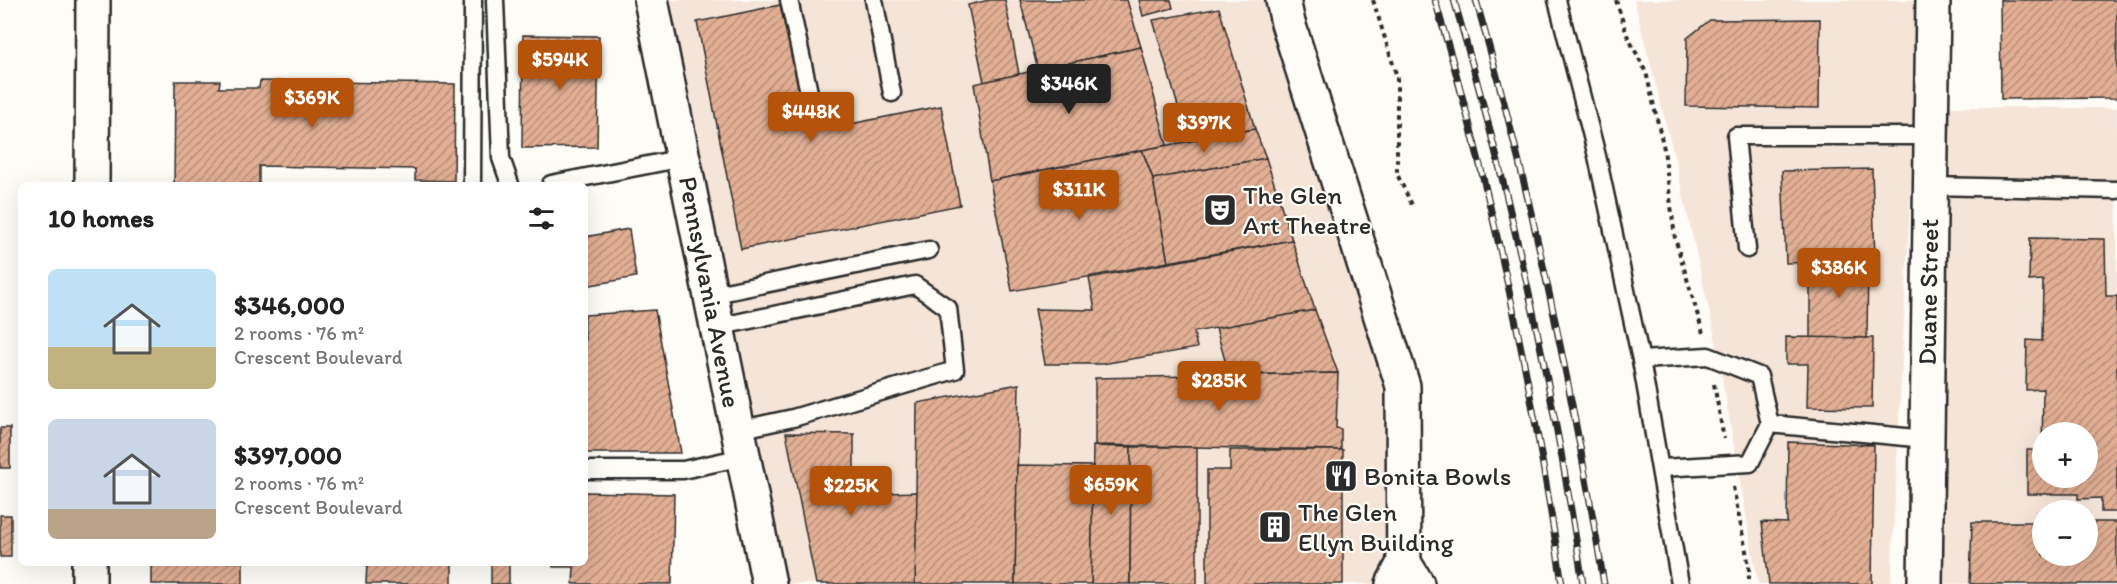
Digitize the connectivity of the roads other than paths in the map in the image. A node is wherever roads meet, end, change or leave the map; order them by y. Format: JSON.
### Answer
{"nodes":[{"id":1,"x":93,"y":0,"type":"edge"},
{"id":2,"x":473,"y":0,"type":"edge"},
{"id":3,"x":495,"y":0,"type":"edge"},
{"id":4,"x":651,"y":0,"type":"edge"},
{"id":5,"x":789,"y":0,"type":"edge"},
{"id":6,"x":874,"y":0,"type":"edge"},
{"id":7,"x":1557,"y":0,"type":"edge"},
{"id":8,"x":1933,"y":0,"type":"edge"},
{"id":9,"x":1283,"y":8,"type":"edge"},
{"id":10,"x":892,"y":93,"type":"dead end"},
{"id":11,"x":815,"y":120,"type":"dead end"},
{"id":12,"x":1931,"y":136,"type":"junction"},
{"id":13,"x":683,"y":158,"type":"junction"},
{"id":14,"x":92,"y":182,"type":"edge"},
{"id":15,"x":472,"y":182,"type":"edge"},
{"id":16,"x":509,"y":182,"type":"edge"},
{"id":17,"x":561,"y":182,"type":"edge"},
{"id":18,"x":1930,"y":186,"type":"junction"},
{"id":19,"x":2117,"y":190,"type":"edge"},
{"id":20,"x":1747,"y":249,"type":"dead end"},
{"id":21,"x":929,"y":250,"type":"dead end"},
{"id":22,"x":711,"y":295,"type":"junction"},
{"id":23,"x":717,"y":327,"type":"junction"},
{"id":24,"x":1641,"y":360,"type":"junction"},
{"id":25,"x":1770,"y":424,"type":"junction"},
{"id":26,"x":1926,"y":439,"type":"junction"},
{"id":27,"x":741,"y":444,"type":"junction"},
{"id":28,"x":1661,"y":468,"type":"junction"},
{"id":29,"x":588,"y":470,"type":"edge"},
{"id":30,"x":89,"y":566,"type":"edge"},
{"id":31,"x":1405,"y":579,"type":"edge"},
{"id":32,"x":89,"y":584,"type":"edge"},
{"id":33,"x":769,"y":584,"type":"edge"},
{"id":34,"x":1680,"y":584,"type":"edge"},
{"id":35,"x":1925,"y":584,"type":"edge"}],
"edges":[{"from":1,"to":14,"type":"street"},
{"from":2,"to":15,"type":"lane"},
{"from":3,"to":16,"type":"lane"},
{"from":4,"to":13,"type":"street","name":"Pennsylvania Avenue"},
{"from":5,"to":11,"type":"lane"},
{"from":6,"to":10,"type":"lane"},
{"from":7,"to":24,"type":"lane"},
{"from":8,"to":12,"type":"street","name":"Duane Street"},
{"from":9,"to":31,"type":"street"},
{"from":12,"to":18,"type":"street","name":"Duane Street"},
{"from":12,"to":20,"type":"lane"},
{"from":13,"to":17,"type":"lane"},
{"from":13,"to":22,"type":"street","name":"Pennsylvania Avenue"},
{"from":18,"to":19,"type":"lane"},
{"from":18,"to":26,"type":"street","name":"Duane Street"},
{"from":21,"to":22,"type":"lane"},
{"from":22,"to":23,"type":"street","name":"Pennsylvania Avenue"},
{"from":23,"to":27,"type":"street","name":"Pennsylvania Avenue"},
{"from":23,"to":27,"type":"lane"},
{"from":24,"to":25,"type":"lane"},
{"from":24,"to":28,"type":"lane"},
{"from":25,"to":26,"type":"lane"},
{"from":25,"to":28,"type":"lane"},
{"from":26,"to":35,"type":"street","name":"Duane Street"},
{"from":27,"to":29,"type":"lane"},
{"from":27,"to":33,"type":"street","name":"Pennsylvania Avenue"},
{"from":28,"to":34,"type":"lane"},
{"from":30,"to":32,"type":"street"}]}
